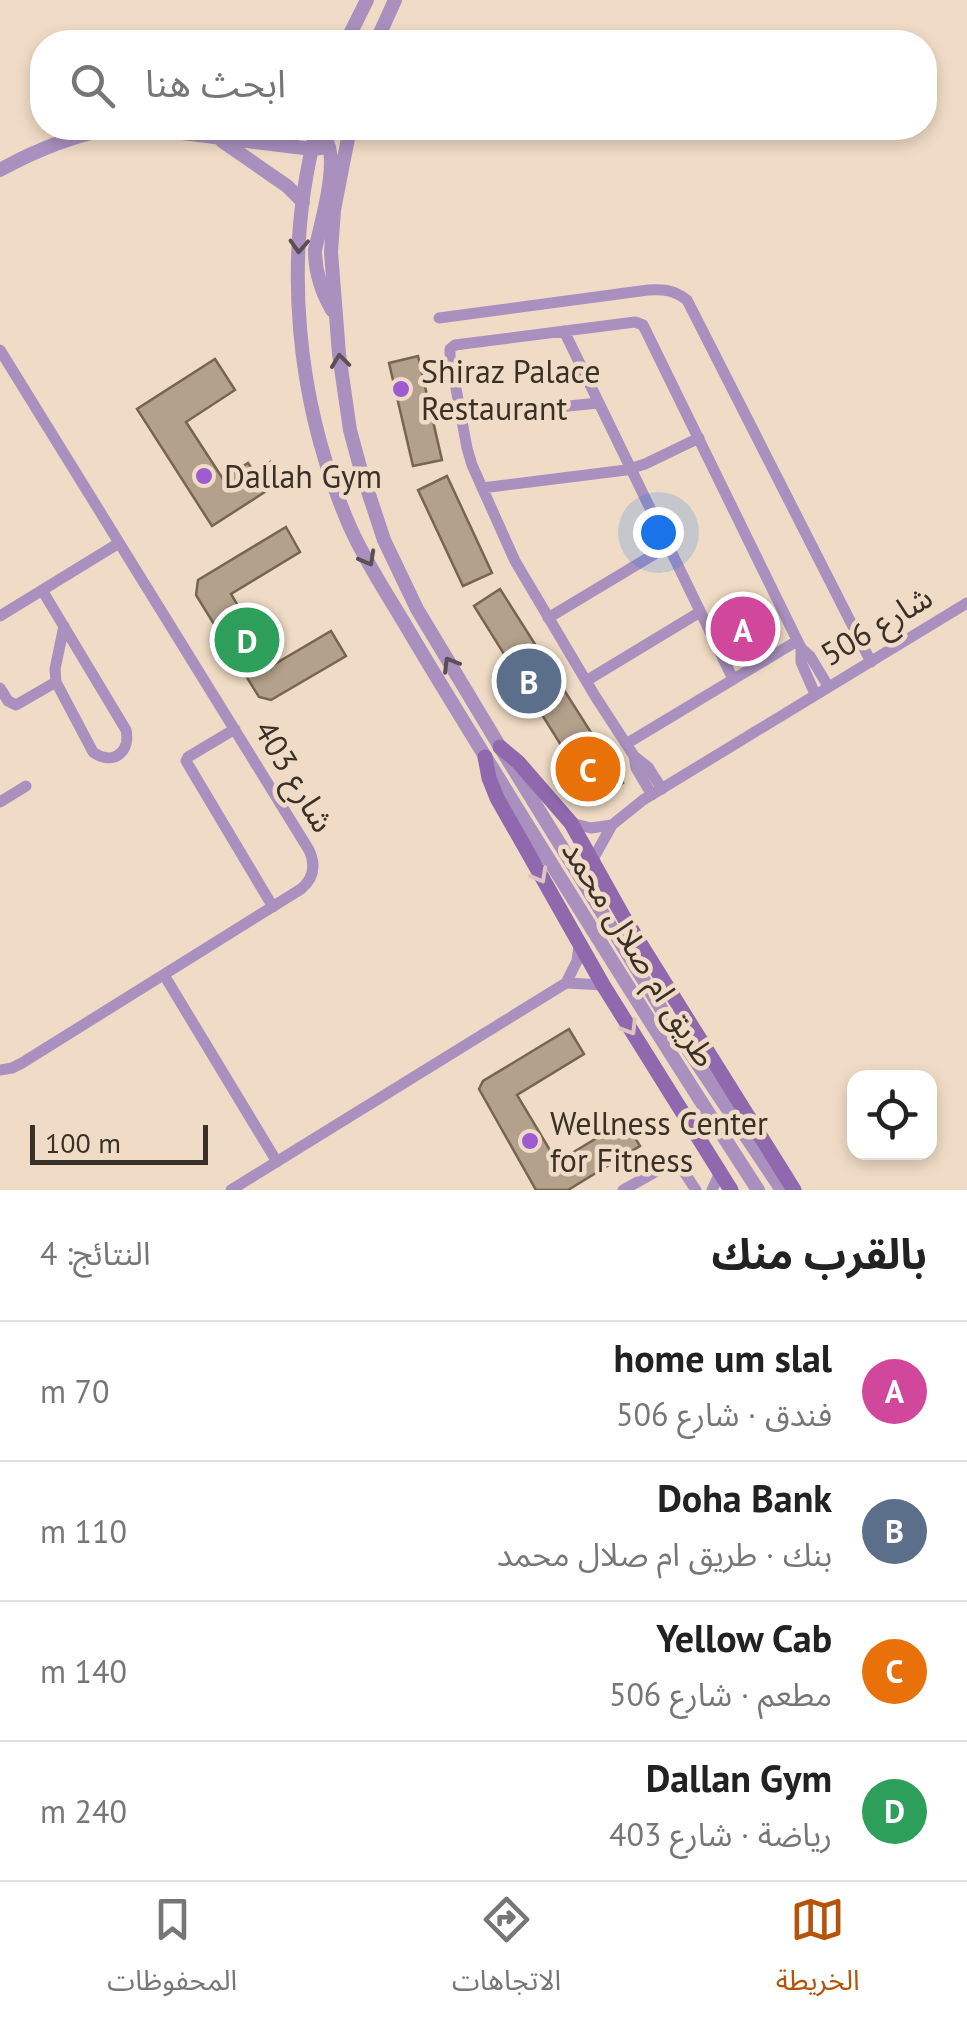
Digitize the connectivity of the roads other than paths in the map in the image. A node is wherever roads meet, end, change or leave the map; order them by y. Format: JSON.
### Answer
{"nodes":[{"id":1,"x":367,"y":0,"type":"edge"},
{"id":2,"x":395,"y":0,"type":"edge"},
{"id":3,"x":352,"y":30,"type":"edge"},
{"id":4,"x":381,"y":30,"type":"edge"},
{"id":5,"x":64,"y":140,"type":"edge"},
{"id":6,"x":220,"y":140,"type":"edge"},
{"id":7,"x":234,"y":140,"type":"edge"},
{"id":8,"x":314,"y":140,"type":"edge"},
{"id":9,"x":325,"y":140,"type":"edge"},
{"id":10,"x":335,"y":140,"type":"edge"},
{"id":11,"x":347,"y":140,"type":"edge"},
{"id":12,"x":329,"y":145,"type":"junction"},
{"id":13,"x":312,"y":149,"type":"junction"},
{"id":14,"x":0,"y":170,"type":"edge"},
{"id":15,"x":303,"y":202,"type":"junction"},
{"id":16,"x":336,"y":315,"type":"junction"},
{"id":17,"x":439,"y":318,"type":"dead end"},
{"id":18,"x":564,"y":331,"type":"junction"},
{"id":19,"x":0,"y":350,"type":"edge"},
{"id":20,"x":598,"y":402,"type":"junction"},
{"id":21,"x":461,"y":417,"type":"junction"},
{"id":22,"x":699,"y":438,"type":"junction"},
{"id":23,"x":631,"y":468,"type":"junction"},
{"id":24,"x":482,"y":488,"type":"junction"},
{"id":25,"x":119,"y":543,"type":"junction"},
{"id":26,"x":668,"y":546,"type":"junction"},
{"id":27,"x":42,"y":590,"type":"junction"},
{"id":28,"x":967,"y":603,"type":"edge"},
{"id":29,"x":700,"y":612,"type":"junction"},
{"id":30,"x":0,"y":616,"type":"edge"},
{"id":31,"x":548,"y":618,"type":"junction"},
{"id":32,"x":64,"y":626,"type":"junction"},
{"id":33,"x":799,"y":644,"type":"junction"},
{"id":34,"x":871,"y":662,"type":"junction"},
{"id":35,"x":733,"y":680,"type":"junction"},
{"id":36,"x":586,"y":681,"type":"junction"},
{"id":37,"x":56,"y":682,"type":"junction"},
{"id":38,"x":828,"y":686,"type":"junction"},
{"id":39,"x":0,"y":688,"type":"edge"},
{"id":40,"x":815,"y":694,"type":"junction"},
{"id":41,"x":234,"y":730,"type":"junction"},
{"id":42,"x":500,"y":747,"type":"junction"},
{"id":43,"x":630,"y":750,"type":"junction"},
{"id":44,"x":485,"y":757,"type":"junction"},
{"id":45,"x":26,"y":786,"type":"dead end"},
{"id":46,"x":657,"y":792,"type":"junction"},
{"id":47,"x":0,"y":802,"type":"edge"},
{"id":48,"x":570,"y":824,"type":"junction"},
{"id":49,"x":612,"y":825,"type":"junction"},
{"id":50,"x":593,"y":859,"type":"junction"},
{"id":51,"x":272,"y":907,"type":"junction"},
{"id":52,"x":579,"y":944,"type":"junction"},
{"id":53,"x":164,"y":975,"type":"junction"},
{"id":54,"x":566,"y":982,"type":"junction"},
{"id":55,"x":603,"y":985,"type":"junction"},
{"id":56,"x":0,"y":1070,"type":"edge"},
{"id":57,"x":277,"y":1162,"type":"junction"},
{"id":58,"x":718,"y":1169,"type":"junction"},
{"id":59,"x":231,"y":1190,"type":"edge"},
{"id":60,"x":623,"y":1190,"type":"edge"},
{"id":61,"x":696,"y":1190,"type":"edge"},
{"id":62,"x":712,"y":1190,"type":"edge"},
{"id":63,"x":731,"y":1190,"type":"edge"},
{"id":64,"x":758,"y":1190,"type":"edge"},
{"id":65,"x":782,"y":1190,"type":"edge"},
{"id":66,"x":794,"y":1190,"type":"edge"}],
"edges":[{"from":1,"to":3,"type":"street"},
{"from":2,"to":4,"type":"street"},
{"from":5,"to":14,"type":"street"},
{"from":6,"to":15,"type":"street"},
{"from":7,"to":13,"type":"street"},
{"from":8,"to":13,"type":"street","name":"طريق ام صلال محمد"},
{"from":9,"to":12,"type":"street"},
{"from":10,"to":12,"type":"street"},
{"from":11,"to":16,"type":"street","name":"طريق ام صلال محمد"},
{"from":12,"to":13,"type":"street"},
{"from":12,"to":16,"type":"street"},
{"from":13,"to":15,"type":"street","name":"طريق ام صلال محمد"},
{"from":15,"to":44,"type":"street","name":"طريق ام صلال محمد","one_way":true},
{"from":42,"to":16,"type":"street","name":"طريق ام صلال محمد","one_way":true},
{"from":17,"to":34,"type":"street"},
{"from":18,"to":20,"type":"street"},
{"from":18,"to":21,"type":"street"},
{"from":18,"to":22,"type":"street"},
{"from":19,"to":25,"type":"street","name":"شارع 403"},
{"from":20,"to":21,"type":"street"},
{"from":20,"to":23,"type":"street"},
{"from":21,"to":24,"type":"street"},
{"from":22,"to":23,"type":"street"},
{"from":22,"to":33,"type":"street"},
{"from":23,"to":24,"type":"street"},
{"from":23,"to":26,"type":"street"},
{"from":24,"to":31,"type":"street"},
{"from":25,"to":27,"type":"street"},
{"from":25,"to":41,"type":"street","name":"شارع 403"},
{"from":26,"to":29,"type":"street"},
{"from":26,"to":31,"type":"street"},
{"from":27,"to":30,"type":"street"},
{"from":27,"to":32,"type":"street"},
{"from":28,"to":34,"type":"street","name":"شارع 506"},
{"from":29,"to":35,"type":"street"},
{"from":29,"to":36,"type":"street"},
{"from":31,"to":36,"type":"street"},
{"from":32,"to":37,"type":"street"},
{"from":32,"to":37,"type":"street"},
{"from":33,"to":35,"type":"street"},
{"from":33,"to":38,"type":"street"},
{"from":33,"to":40,"type":"street"},
{"from":34,"to":38,"type":"street","name":"شارع 506"},
{"from":35,"to":43,"type":"street"},
{"from":36,"to":43,"type":"street"},
{"from":37,"to":39,"type":"street"},
{"from":38,"to":40,"type":"street","name":"شارع 506"},
{"from":40,"to":46,"type":"street","name":"شارع 506"},
{"from":41,"to":51,"type":"street","name":"شارع 403"},
{"from":41,"to":51,"type":"street"},
{"from":42,"to":48,"type":"main road"},
{"from":42,"to":65,"type":"street","name":"طريق ام صلال محمد"},
{"from":43,"to":46,"type":"street"},
{"from":44,"to":52,"type":"main road","one_way":true},
{"from":44,"to":64,"type":"street","name":"طريق ام صلال محمد"},
{"from":45,"to":47,"type":"street"},
{"from":46,"to":49,"type":"street","name":"شارع 506"},
{"from":48,"to":49,"type":"street"},
{"from":48,"to":50,"type":"main road"},
{"from":49,"to":50,"type":"street","name":"شارع 506"},
{"from":50,"to":66,"type":"main road"},
{"from":51,"to":53,"type":"street","name":"شارع 403"},
{"from":52,"to":54,"type":"street"},
{"from":52,"to":55,"type":"main road"},
{"from":53,"to":56,"type":"street","name":"شارع 403"},
{"from":53,"to":57,"type":"street"},
{"from":54,"to":55,"type":"street"},
{"from":54,"to":57,"type":"street"},
{"from":55,"to":58,"type":"main road","one_way":true},
{"from":57,"to":59,"type":"street"},
{"from":58,"to":62,"type":"street"},
{"from":58,"to":63,"type":"main road"},
{"from":60,"to":61,"type":"street"}]}
